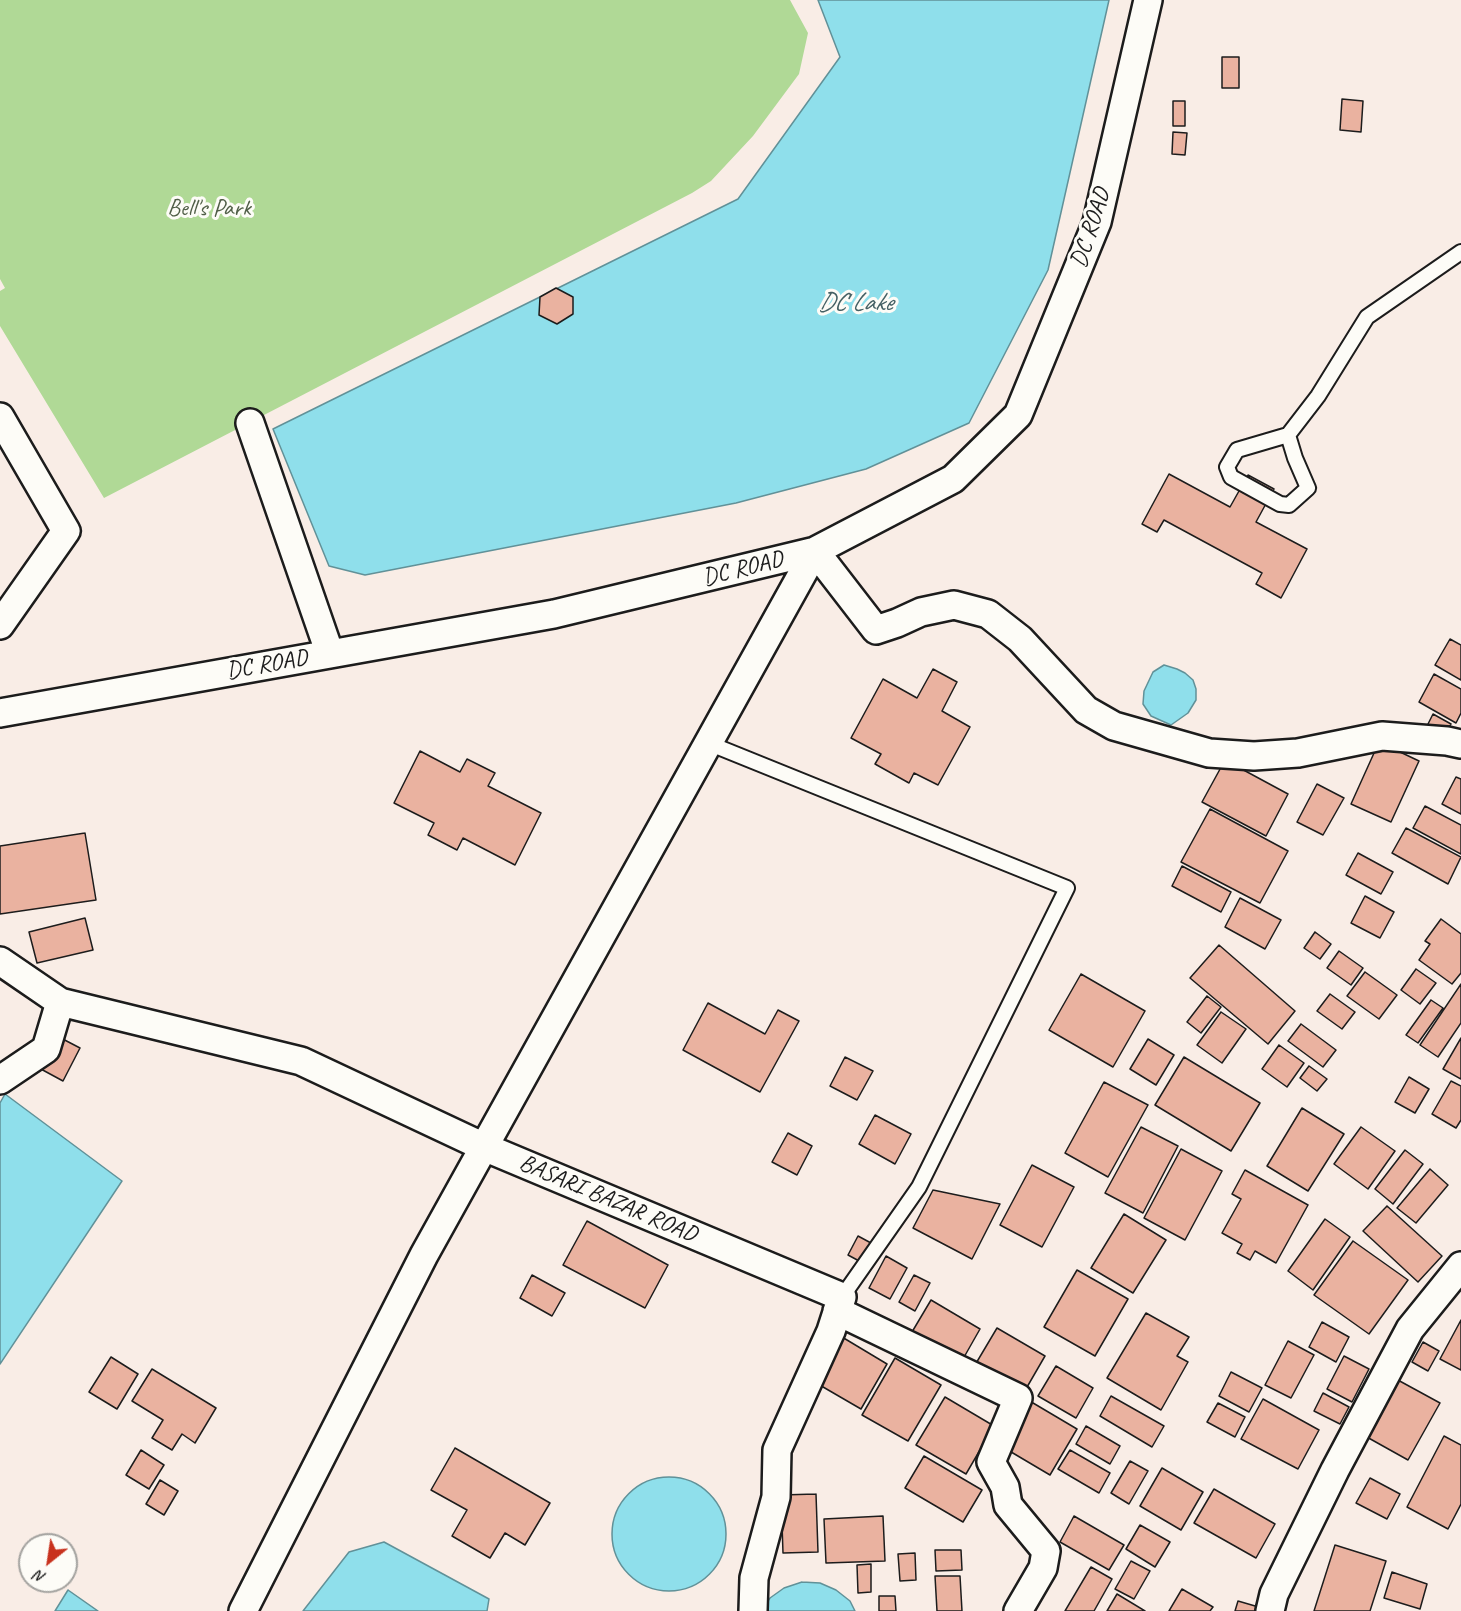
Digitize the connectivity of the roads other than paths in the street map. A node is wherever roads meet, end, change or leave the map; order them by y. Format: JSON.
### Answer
{"nodes":[{"id":1,"x":1148,"y":0,"type":"edge"},
{"id":2,"x":1461,"y":252,"type":"edge"},
{"id":3,"x":0,"y":417,"type":"edge"},
{"id":4,"x":250,"y":423,"type":"dead end"},
{"id":5,"x":1288,"y":435,"type":"junction"},
{"id":6,"x":815,"y":551,"type":"junction"},
{"id":7,"x":0,"y":625,"type":"edge"},
{"id":8,"x":330,"y":654,"type":"junction"},
{"id":9,"x":0,"y":713,"type":"edge"},
{"id":10,"x":708,"y":743,"type":"junction"},
{"id":11,"x":1461,"y":744,"type":"edge"},
{"id":12,"x":0,"y":961,"type":"edge"},
{"id":13,"x":60,"y":1002,"type":"junction"},
{"id":14,"x":0,"y":1080,"type":"edge"},
{"id":15,"x":484,"y":1147,"type":"junction"},
{"id":16,"x":1461,"y":1266,"type":"edge"},
{"id":17,"x":839,"y":1304,"type":"junction"},
{"id":18,"x":243,"y":1611,"type":"edge"},
{"id":19,"x":753,"y":1611,"type":"edge"},
{"id":20,"x":1018,"y":1611,"type":"edge"},
{"id":21,"x":1270,"y":1611,"type":"edge"}],
"edges":[{"from":1,"to":6,"type":"street","name":"DC ROAD"},
{"from":2,"to":5,"type":"lane"},
{"from":3,"to":7,"type":"street"},
{"from":4,"to":8,"type":"street"},
{"from":5,"to":5,"type":"lane"},
{"from":6,"to":8,"type":"street","name":"DC ROAD"},
{"from":6,"to":10,"type":"street"},
{"from":6,"to":11,"type":"street"},
{"from":8,"to":9,"type":"street","name":"DC ROAD"},
{"from":10,"to":15,"type":"street"},
{"from":10,"to":17,"type":"lane"},
{"from":12,"to":13,"type":"street"},
{"from":13,"to":14,"type":"street"},
{"from":13,"to":15,"type":"street","name":"BASARI BAZAR ROAD"},
{"from":15,"to":17,"type":"street","name":"BASARI BAZAR ROAD"},
{"from":15,"to":18,"type":"street"},
{"from":16,"to":21,"type":"street"},
{"from":17,"to":19,"type":"street"},
{"from":17,"to":20,"type":"street","name":"BASARI BAZAR ROAD"}]}
